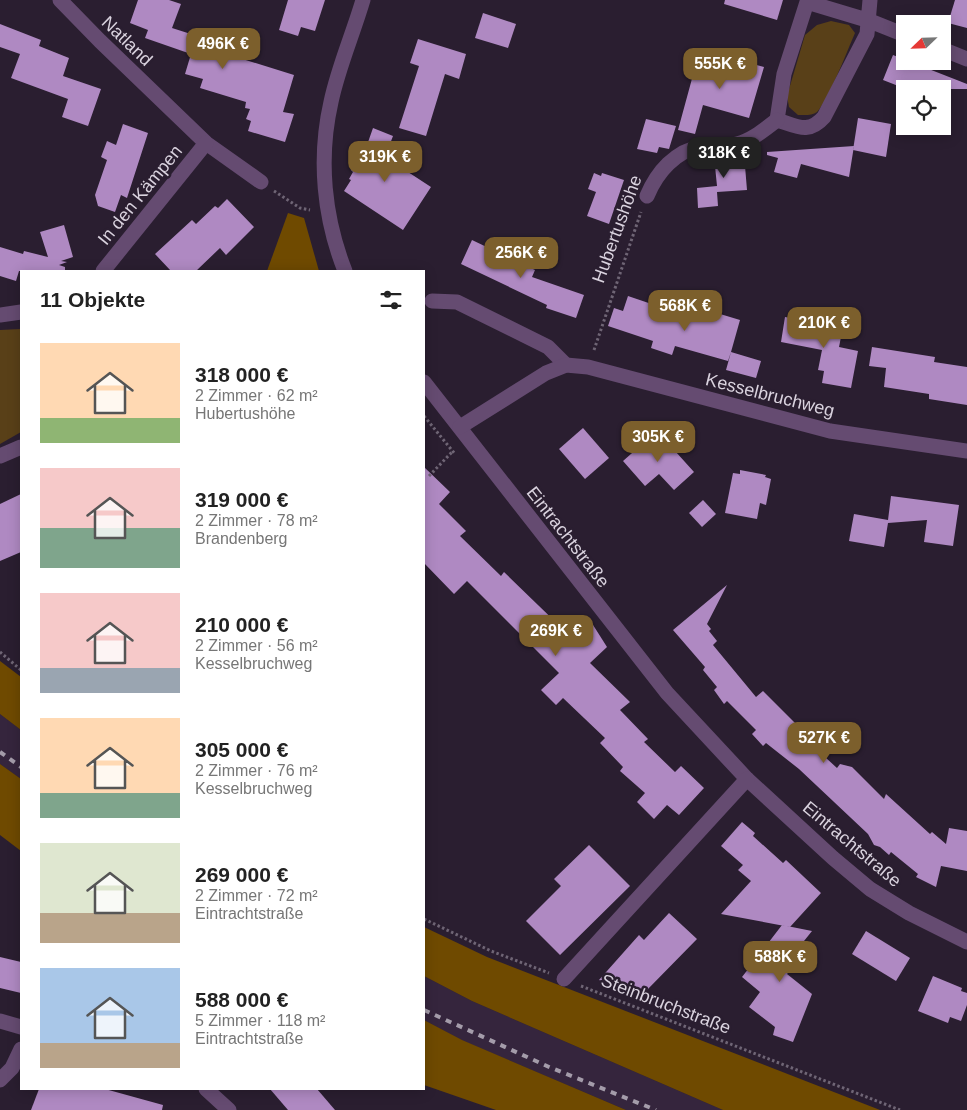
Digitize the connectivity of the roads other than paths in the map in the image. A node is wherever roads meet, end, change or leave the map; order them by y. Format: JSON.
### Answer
{"nodes":[{"id":1,"x":60,"y":0,"type":"edge"},
{"id":2,"x":363,"y":0,"type":"edge"},
{"id":3,"x":870,"y":0,"type":"edge"},
{"id":4,"x":870,"y":21,"type":"junction"},
{"id":5,"x":896,"y":31,"type":"edge"},
{"id":6,"x":951,"y":53,"type":"edge"},
{"id":7,"x":967,"y":59,"type":"edge"},
{"id":8,"x":776,"y":120,"type":"junction"},
{"id":9,"x":206,"y":143,"type":"junction"},
{"id":10,"x":261,"y":182,"type":"road end"},
{"id":11,"x":647,"y":196,"type":"road end"},
{"id":12,"x":104,"y":270,"type":"edge"},
{"id":13,"x":345,"y":270,"type":"edge"},
{"id":14,"x":432,"y":301,"type":"dead end"},
{"id":15,"x":20,"y":312,"type":"edge"},
{"id":16,"x":0,"y":315,"type":"edge"},
{"id":17,"x":566,"y":365,"type":"junction"},
{"id":18,"x":425,"y":383,"type":"edge"},
{"id":19,"x":460,"y":427,"type":"junction"},
{"id":20,"x":20,"y":447,"type":"edge"},
{"id":21,"x":967,"y":451,"type":"edge"},
{"id":22,"x":0,"y":456,"type":"edge"},
{"id":23,"x":747,"y":779,"type":"junction"},
{"id":24,"x":967,"y":942,"type":"edge"},
{"id":25,"x":564,"y":979,"type":"road end"},
{"id":26,"x":0,"y":1022,"type":"edge"},
{"id":27,"x":20,"y":1026,"type":"edge"},
{"id":28,"x":20,"y":1051,"type":"edge"},
{"id":29,"x":0,"y":1080,"type":"edge"},
{"id":30,"x":207,"y":1090,"type":"edge"},
{"id":31,"x":229,"y":1110,"type":"edge"}],
"edges":[{"from":1,"to":9,"type":"street","name":"Natland"},
{"from":2,"to":13,"type":"street"},
{"from":3,"to":4,"type":"street"},
{"from":4,"to":5,"type":"street"},
{"from":4,"to":8,"type":"street"},
{"from":4,"to":8,"type":"street"},
{"from":6,"to":7,"type":"street"},
{"from":8,"to":11,"type":"street","name":"Hubertushöhe"},
{"from":9,"to":10,"type":"street","name":"Natland"},
{"from":9,"to":12,"type":"street","name":"In den Kämpen"},
{"from":14,"to":17,"type":"street"},
{"from":15,"to":16,"type":"street"},
{"from":17,"to":19,"type":"street","name":"Kesselbruchweg"},
{"from":17,"to":21,"type":"street","name":"Kesselbruchweg"},
{"from":18,"to":19,"type":"street","name":"Eintrachtstraße"},
{"from":19,"to":23,"type":"street","name":"Eintrachtstraße"},
{"from":20,"to":22,"type":"street"},
{"from":23,"to":24,"type":"street","name":"Eintrachtstraße"},
{"from":23,"to":25,"type":"street"},
{"from":26,"to":27,"type":"street"},
{"from":28,"to":29,"type":"street"},
{"from":30,"to":31,"type":"street"}]}
